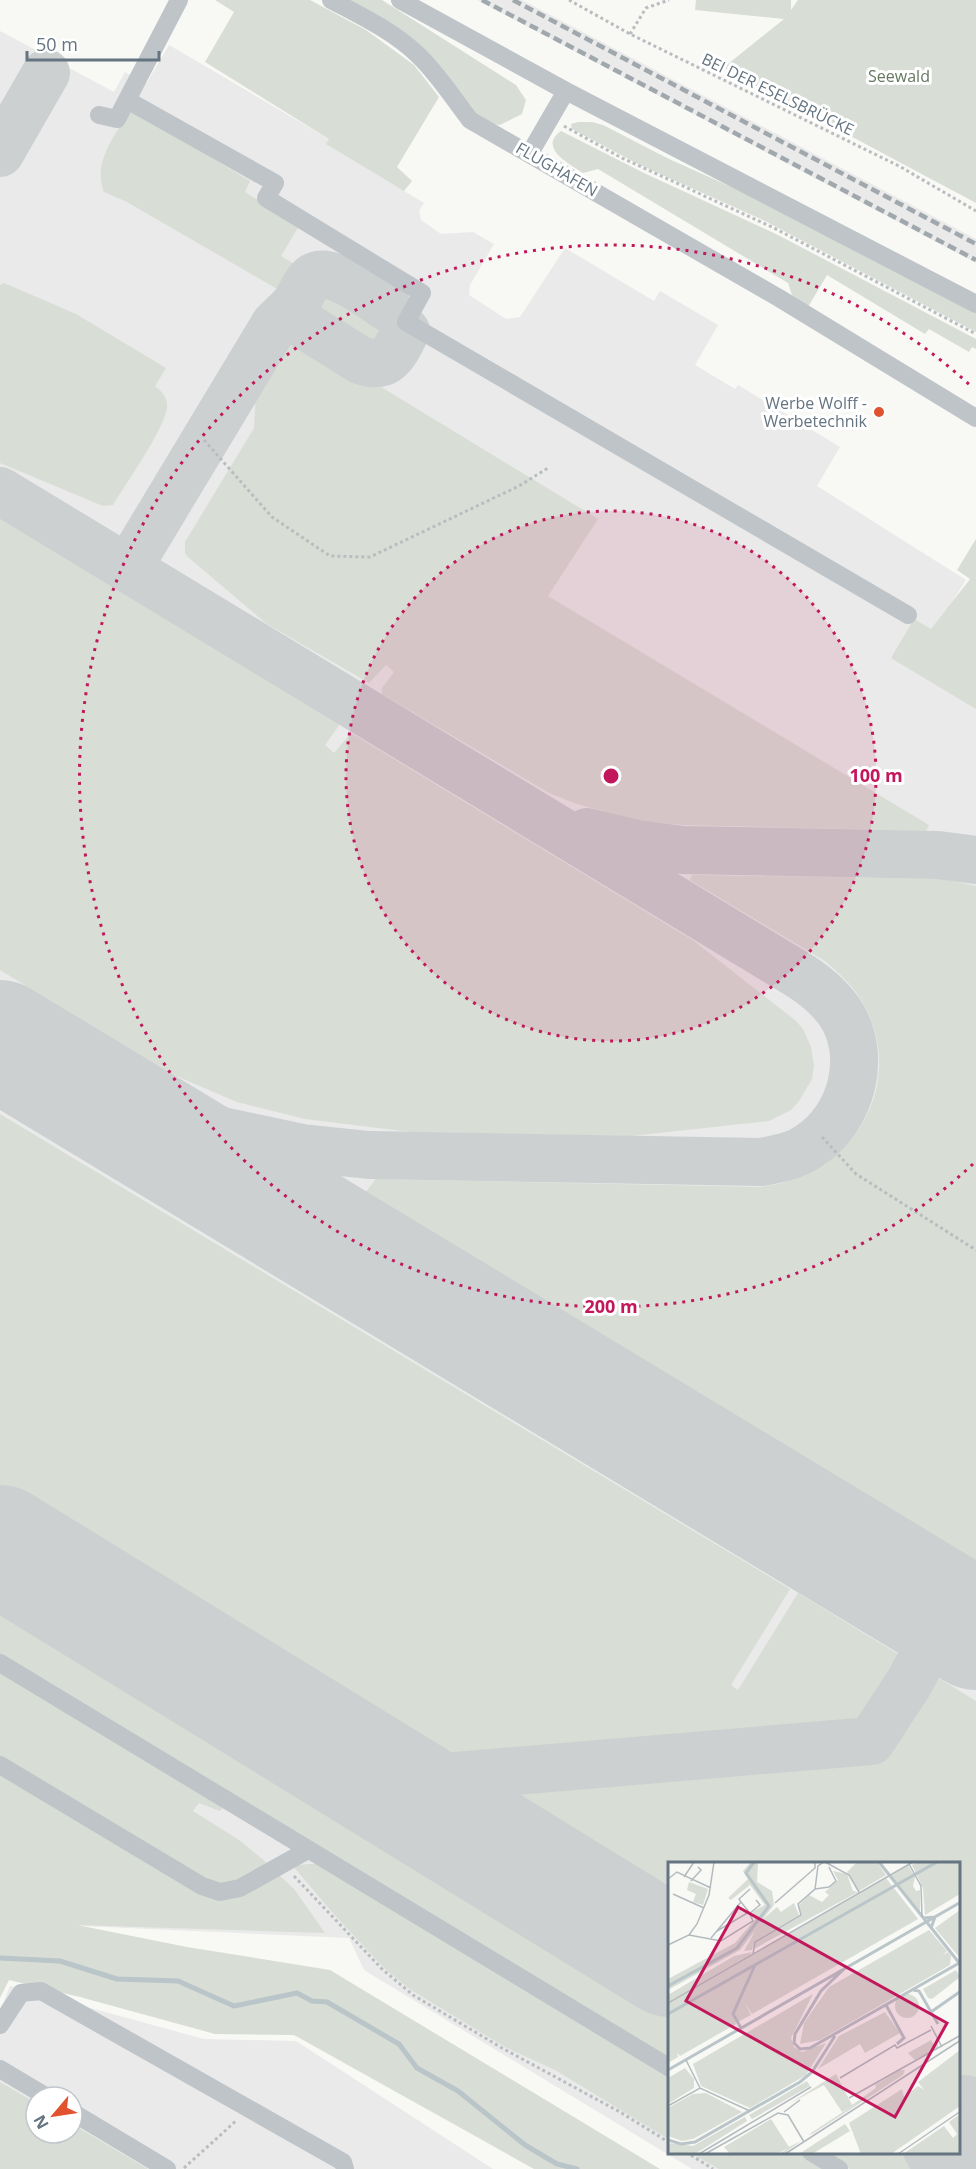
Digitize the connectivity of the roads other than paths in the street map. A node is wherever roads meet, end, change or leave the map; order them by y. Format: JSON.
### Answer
{"nodes":[{"id":1,"x":179,"y":0,"type":"edge"},
{"id":2,"x":332,"y":0,"type":"edge"},
{"id":3,"x":400,"y":0,"type":"edge"},
{"id":4,"x":566,"y":91,"type":"junction"},
{"id":5,"x":127,"y":100,"type":"junction"},
{"id":6,"x":99,"y":115,"type":"dead end"},
{"id":7,"x":530,"y":153,"type":"junction"},
{"id":8,"x":976,"y":304,"type":"edge"},
{"id":9,"x":976,"y":418,"type":"edge"},
{"id":10,"x":908,"y":615,"type":"dead end"},
{"id":11,"x":0,"y":1663,"type":"edge"},
{"id":12,"x":0,"y":1765,"type":"edge"},
{"id":13,"x":308,"y":1850,"type":"junction"},
{"id":14,"x":0,"y":2025,"type":"edge"},
{"id":15,"x":668,"y":2066,"type":"edge"},
{"id":16,"x":0,"y":2069,"type":"edge"},
{"id":17,"x":27,"y":2085,"type":"edge"},
{"id":18,"x":84,"y":2119,"type":"edge"},
{"id":19,"x":814,"y":2154,"type":"edge"},
{"id":20,"x":167,"y":2169,"type":"edge"},
{"id":21,"x":345,"y":2169,"type":"edge"},
{"id":22,"x":838,"y":2169,"type":"edge"}],
"edges":[{"from":1,"to":5,"type":"street"},
{"from":2,"to":7,"type":"street","name":"FLUGHAFEN"},
{"from":3,"to":4,"type":"street"},
{"from":4,"to":7,"type":"street"},
{"from":4,"to":8,"type":"street"},
{"from":5,"to":6,"type":"street"},
{"from":5,"to":10,"type":"street"},
{"from":7,"to":9,"type":"street","name":"FLUGHAFEN"},
{"from":11,"to":13,"type":"street"},
{"from":12,"to":13,"type":"street"},
{"from":13,"to":15,"type":"street"},
{"from":14,"to":21,"type":"street"},
{"from":16,"to":17,"type":"street"},
{"from":18,"to":20,"type":"street"},
{"from":19,"to":22,"type":"street"}]}
